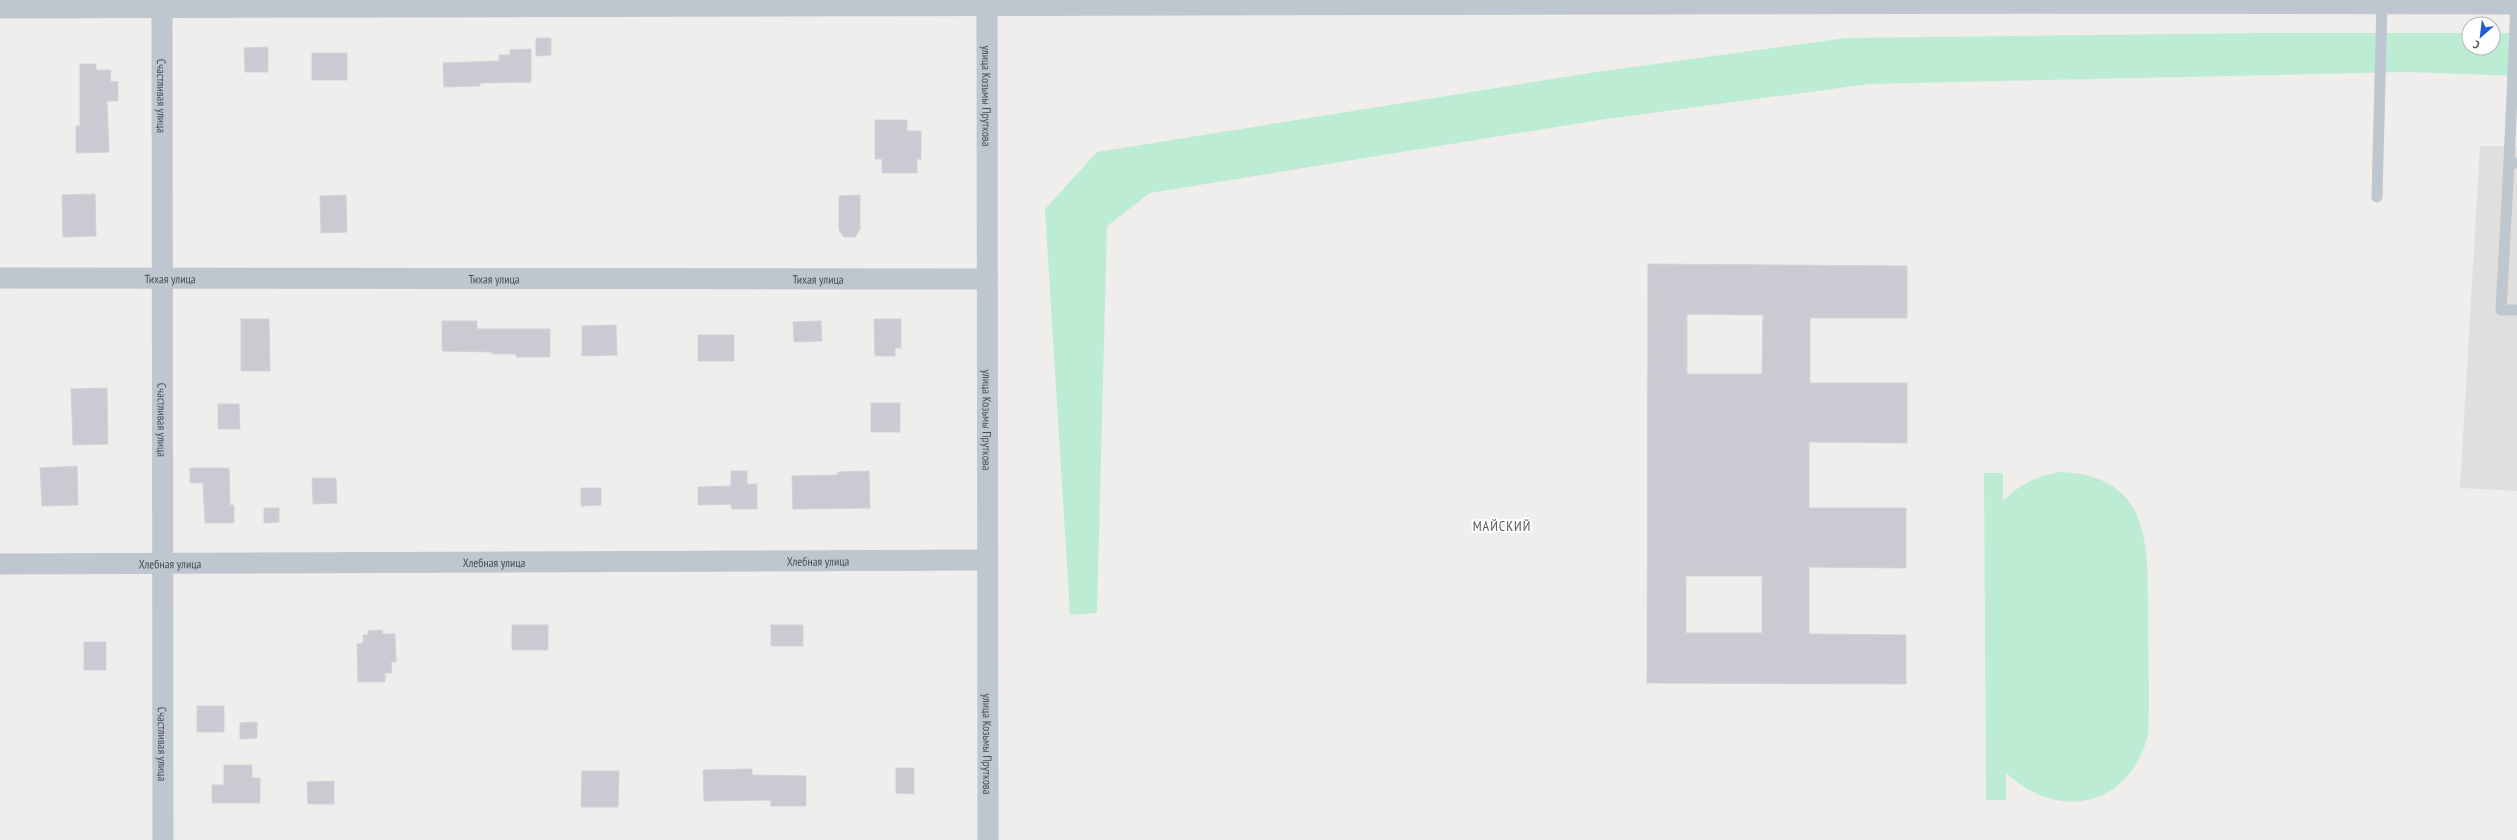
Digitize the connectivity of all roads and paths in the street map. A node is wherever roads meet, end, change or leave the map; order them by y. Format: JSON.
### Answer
{"nodes":[{"id":1,"x":1811,"y":1,"type":"edge"},
{"id":2,"x":987,"y":3,"type":"edge"},
{"id":3,"x":2382,"y":3,"type":"junction"},
{"id":4,"x":162,"y":4,"type":"edge"},
{"id":5,"x":437,"y":4,"type":"edge"},
{"id":6,"x":693,"y":4,"type":"edge"},
{"id":7,"x":2517,"y":4,"type":"edge"},
{"id":8,"x":0,"y":8,"type":"edge"},
{"id":9,"x":2513,"y":163,"type":"edge"},
{"id":10,"x":2377,"y":197,"type":"dead end"},
{"id":11,"x":162,"y":277,"type":"junction"},
{"id":12,"x":0,"y":278,"type":"edge"},
{"id":13,"x":987,"y":279,"type":"junction"},
{"id":14,"x":2517,"y":310,"type":"edge"},
{"id":15,"x":987,"y":560,"type":"junction"},
{"id":16,"x":162,"y":563,"type":"junction"},
{"id":17,"x":0,"y":564,"type":"edge"},
{"id":18,"x":163,"y":840,"type":"edge"},
{"id":19,"x":988,"y":840,"type":"edge"}],
"edges":[{"from":1,"to":2,"type":"street"},
{"from":1,"to":3,"type":"street"},
{"from":2,"to":6,"type":"street"},
{"from":2,"to":13,"type":"street","name":"улица Козьмы Пруткова"},
{"from":3,"to":7,"type":"street"},
{"from":3,"to":10,"type":"lane"},
{"from":4,"to":5,"type":"street"},
{"from":4,"to":8,"type":"street"},
{"from":4,"to":11,"type":"street","name":"Счастливая улица"},
{"from":5,"to":6,"type":"street"},
{"from":7,"to":9,"type":"lane"},
{"from":9,"to":14,"type":"lane"},
{"from":11,"to":12,"type":"street","name":"Тихая улица"},
{"from":11,"to":13,"type":"street","name":"Тихая улица"},
{"from":11,"to":16,"type":"street","name":"Счастливая улица"},
{"from":13,"to":15,"type":"street","name":"улица Козьмы Пруткова"},
{"from":15,"to":16,"type":"street","name":"Хлебная улица"},
{"from":15,"to":19,"type":"street","name":"улица Козьмы Пруткова"},
{"from":16,"to":17,"type":"street","name":"Хлебная улица"},
{"from":16,"to":18,"type":"street","name":"Счастливая улица"}]}
